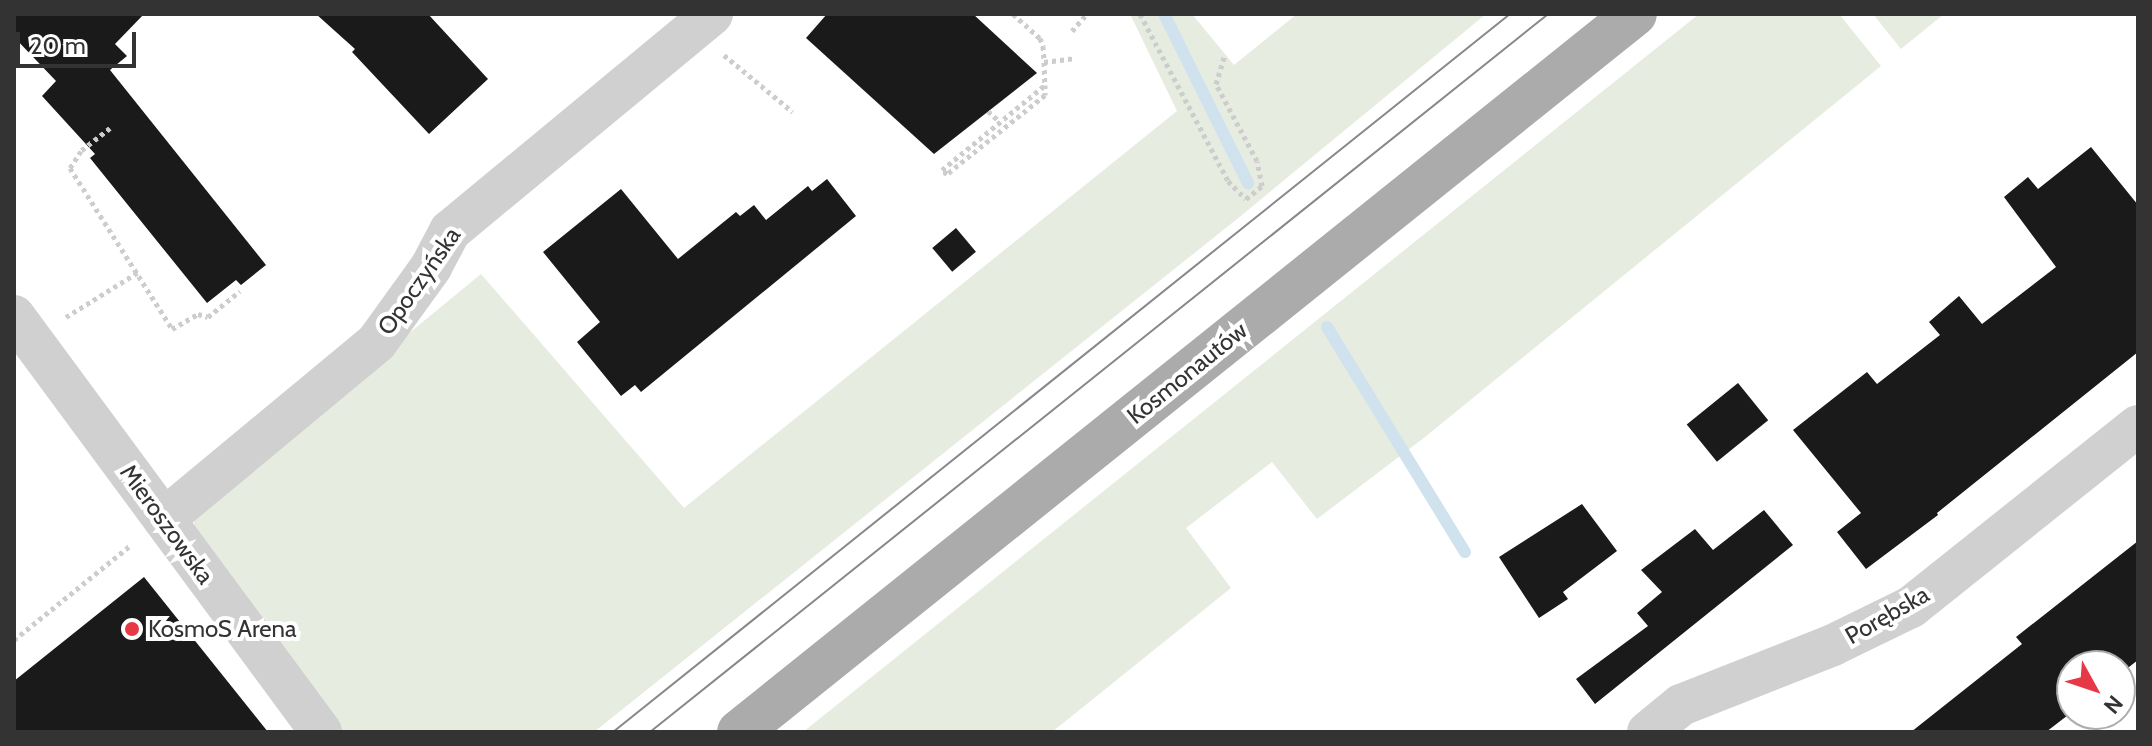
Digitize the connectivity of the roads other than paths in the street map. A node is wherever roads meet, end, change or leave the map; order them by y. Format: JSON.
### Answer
{"nodes":[{"id":1,"x":1635,"y":14,"type":"edge"},
{"id":2,"x":713,"y":30,"type":"edge"},
{"id":3,"x":22,"y":327,"type":"edge"},
{"id":4,"x":2138,"y":426,"type":"edge"},
{"id":5,"x":164,"y":519,"type":"junction"},
{"id":6,"x":321,"y":732,"type":"edge"},
{"id":7,"x":739,"y":732,"type":"edge"},
{"id":8,"x":1648,"y":732,"type":"edge"}],
"edges":[{"from":1,"to":7,"type":"main road","name":"Kosmonautów"},
{"from":2,"to":5,"type":"street","name":"Opoczyńska"},
{"from":3,"to":5,"type":"street","name":"Mieroszowska"},
{"from":4,"to":8,"type":"street","name":"Porębska"},
{"from":5,"to":6,"type":"street","name":"Mieroszowska"}]}
